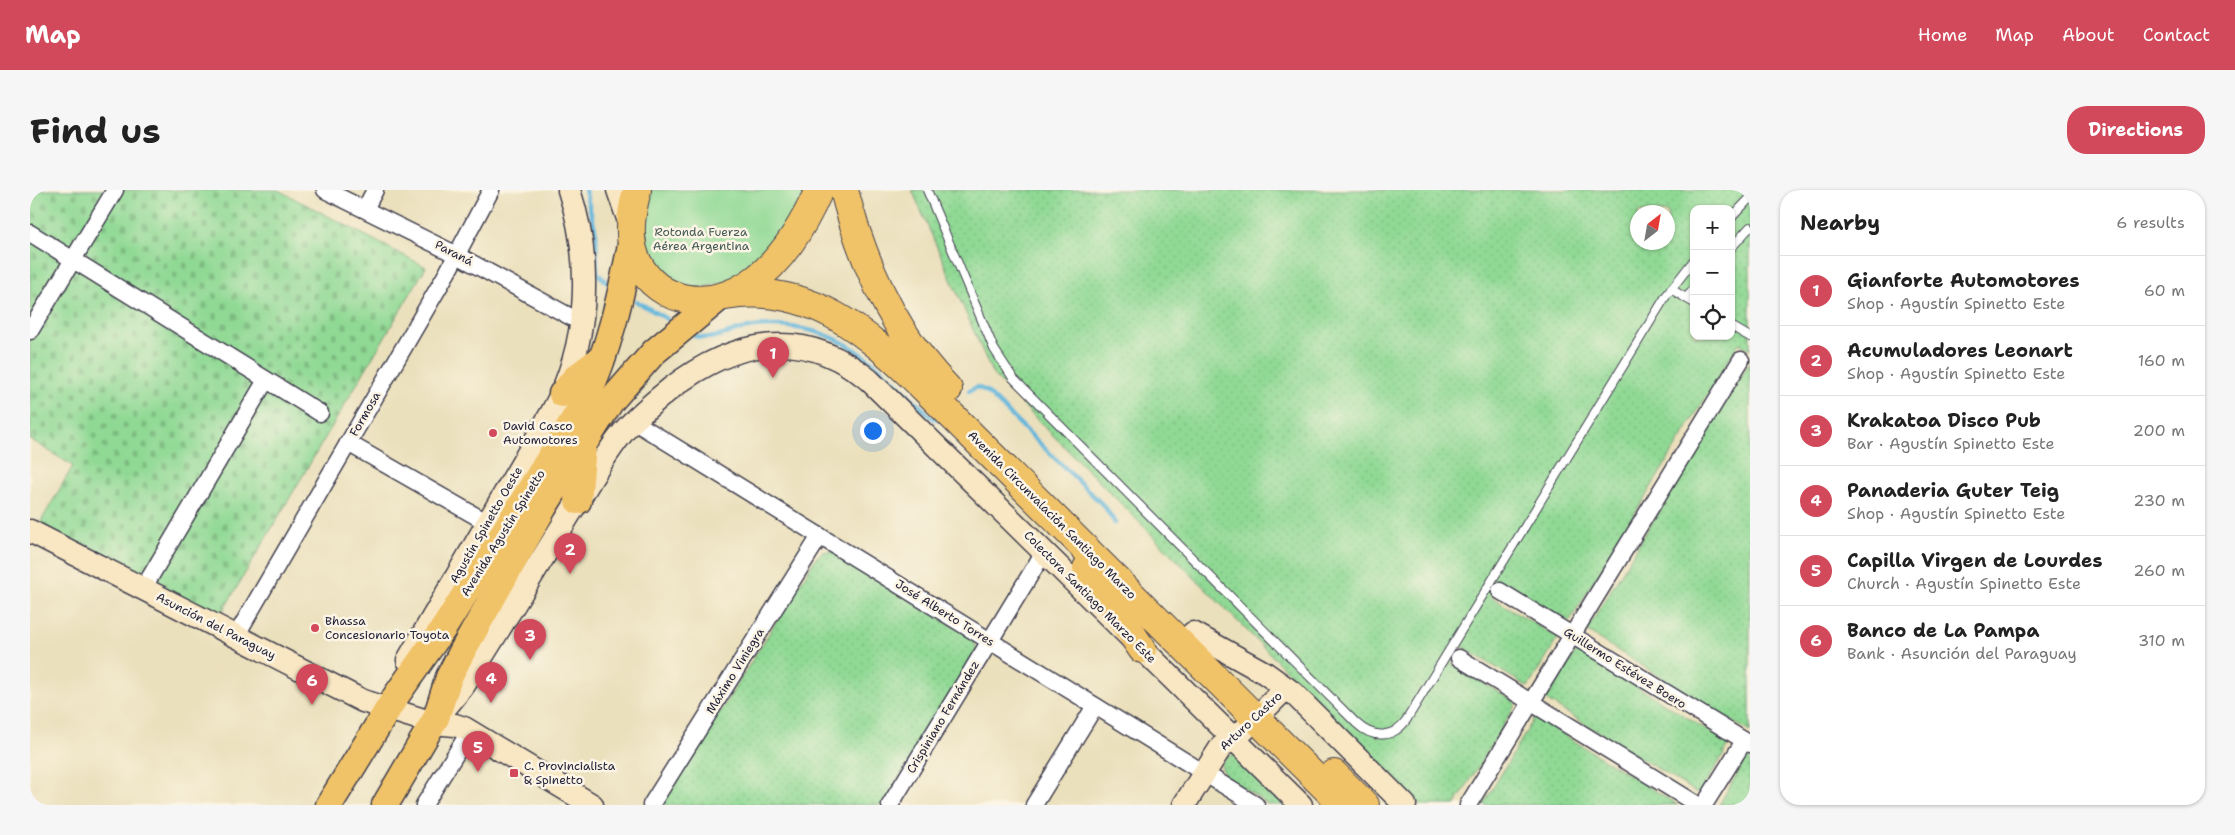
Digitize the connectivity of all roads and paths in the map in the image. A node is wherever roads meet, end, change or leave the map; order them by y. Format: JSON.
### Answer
{"nodes":[{"id":1,"x":115,"y":190,"type":"edge"},
{"id":2,"x":325,"y":190,"type":"edge"},
{"id":3,"x":375,"y":190,"type":"edge"},
{"id":4,"x":491,"y":190,"type":"edge"},
{"id":5,"x":569,"y":190,"type":"edge"},
{"id":6,"x":618,"y":190,"type":"edge"},
{"id":7,"x":638,"y":190,"type":"edge"},
{"id":8,"x":819,"y":190,"type":"edge"},
{"id":9,"x":844,"y":190,"type":"edge"},
{"id":10,"x":927,"y":190,"type":"edge"},
{"id":11,"x":1750,"y":198,"type":"edge"},
{"id":12,"x":365,"y":210,"type":"junction"},
{"id":13,"x":1735,"y":214,"type":"edge"},
{"id":14,"x":1750,"y":227,"type":"edge"},
{"id":15,"x":30,"y":233,"type":"edge"},
{"id":16,"x":632,"y":235,"type":"junction"},
{"id":17,"x":1735,"y":244,"type":"edge"},
{"id":18,"x":457,"y":255,"type":"junction"},
{"id":19,"x":73,"y":260,"type":"junction"},
{"id":20,"x":1690,"y":265,"type":"edge"},
{"id":21,"x":1671,"y":289,"type":"junction"},
{"id":22,"x":1690,"y":294,"type":"edge"},
{"id":23,"x":722,"y":297,"type":"junction"},
{"id":24,"x":1686,"y":298,"type":"junction"},
{"id":25,"x":1690,"y":300,"type":"edge"},
{"id":26,"x":580,"y":322,"type":"junction"},
{"id":27,"x":1735,"y":328,"type":"edge"},
{"id":28,"x":30,"y":331,"type":"edge"},
{"id":29,"x":1750,"y":337,"type":"edge"},
{"id":30,"x":603,"y":357,"type":"junction"},
{"id":31,"x":1741,"y":360,"type":"dead end"},
{"id":32,"x":266,"y":380,"type":"junction"},
{"id":33,"x":562,"y":394,"type":"junction"},
{"id":34,"x":320,"y":413,"type":"dead end"},
{"id":35,"x":633,"y":421,"type":"junction"},
{"id":36,"x":958,"y":421,"type":"junction"},
{"id":37,"x":348,"y":443,"type":"junction"},
{"id":38,"x":584,"y":443,"type":"junction"},
{"id":39,"x":578,"y":501,"type":"junction"},
{"id":40,"x":488,"y":523,"type":"junction"},
{"id":41,"x":30,"y":531,"type":"edge"},
{"id":42,"x":820,"y":536,"type":"junction"},
{"id":43,"x":1044,"y":552,"type":"junction"},
{"id":44,"x":144,"y":589,"type":"junction"},
{"id":45,"x":1500,"y":591,"type":"dead end"},
{"id":46,"x":1193,"y":633,"type":"junction"},
{"id":47,"x":1572,"y":635,"type":"junction"},
{"id":48,"x":236,"y":636,"type":"junction"},
{"id":49,"x":990,"y":641,"type":"junction"},
{"id":50,"x":1142,"y":649,"type":"junction"},
{"id":51,"x":1459,"y":658,"type":"dead end"},
{"id":52,"x":1286,"y":688,"type":"junction"},
{"id":53,"x":1531,"y":702,"type":"junction"},
{"id":54,"x":1095,"y":706,"type":"junction"},
{"id":55,"x":387,"y":709,"type":"junction"},
{"id":56,"x":1261,"y":712,"type":"junction"},
{"id":57,"x":433,"y":722,"type":"junction"},
{"id":58,"x":470,"y":731,"type":"junction"},
{"id":59,"x":1232,"y":738,"type":"junction"},
{"id":60,"x":1747,"y":742,"type":"edge"},
{"id":61,"x":1304,"y":766,"type":"junction"},
{"id":62,"x":1204,"y":773,"type":"junction"},
{"id":63,"x":1334,"y":774,"type":"junction"},
{"id":64,"x":583,"y":803,"type":"edge"},
{"id":65,"x":329,"y":805,"type":"edge"},
{"id":66,"x":385,"y":805,"type":"edge"},
{"id":67,"x":424,"y":805,"type":"edge"},
{"id":68,"x":652,"y":805,"type":"edge"},
{"id":69,"x":890,"y":805,"type":"edge"},
{"id":70,"x":1034,"y":805,"type":"edge"},
{"id":71,"x":1184,"y":805,"type":"edge"},
{"id":72,"x":1256,"y":805,"type":"edge"},
{"id":73,"x":1301,"y":805,"type":"edge"},
{"id":74,"x":1334,"y":805,"type":"edge"},
{"id":75,"x":1343,"y":805,"type":"edge"},
{"id":76,"x":1365,"y":805,"type":"edge"},
{"id":77,"x":1374,"y":805,"type":"edge"},
{"id":78,"x":1405,"y":805,"type":"edge"},
{"id":79,"x":1468,"y":805,"type":"edge"},
{"id":80,"x":1698,"y":805,"type":"edge"},
{"id":81,"x":1704,"y":805,"type":"edge"}],
"edges":[{"from":1,"to":19,"type":"street"},
{"from":2,"to":12,"type":"street","name":"Paraná"},
{"from":3,"to":12,"type":"street"},
{"from":4,"to":18,"type":"street","name":"Formosa"},
{"from":5,"to":26,"type":"street","name":"Agustín Spinetto Oeste"},
{"from":6,"to":16,"type":"street"},
{"from":7,"to":16,"type":"highway"},
{"from":8,"to":23,"type":"highway"},
{"from":9,"to":46,"type":"highway","name":"Avenida Circunvalación Santiago Marzo"},
{"from":10,"to":21,"type":"lane"},
{"from":11,"to":13,"type":"lane"},
{"from":12,"to":18,"type":"street","name":"Paraná"},
{"from":14,"to":17,"type":"lane"},
{"from":15,"to":19,"type":"street"},
{"from":16,"to":23,"type":"highway"},
{"from":16,"to":30,"type":"main road","name":"Avenida Agustín Spinetto"},
{"from":18,"to":26,"type":"street","name":"Paraná"},
{"from":18,"to":37,"type":"street","name":"Formosa"},
{"from":19,"to":28,"type":"street"},
{"from":19,"to":32,"type":"street"},
{"from":20,"to":21,"type":"lane"},
{"from":21,"to":24,"type":"lane"},
{"from":22,"to":24,"type":"lane"},
{"from":23,"to":36,"type":"highway","name":"Avenida Circunvalación Santiago Marzo"},
{"from":23,"to":38,"type":"main road","name":"Avenida Agustín Spinetto"},
{"from":24,"to":25,"type":"lane"},
{"from":26,"to":33,"type":"street","name":"Agustín Spinetto Oeste"},
{"from":27,"to":29,"type":"lane"},
{"from":30,"to":33,"type":"main road"},
{"from":30,"to":55,"type":"main road","name":"Avenida Agustín Spinetto"},
{"from":31,"to":47,"type":"street"},
{"from":32,"to":34,"type":"street"},
{"from":32,"to":44,"type":"street"},
{"from":33,"to":40,"type":"street","name":"Agustín Spinetto Oeste"},
{"from":35,"to":39,"type":"street","name":"Colectora Santiago Marzo Este"},
{"from":35,"to":42,"type":"street","name":"José Alberto Torres"},
{"from":35,"to":43,"type":"street","name":"Colectora Santiago Marzo Este"},
{"from":36,"to":50,"type":"highway"},
{"from":36,"to":56,"type":"highway","name":"Avenida Circunvalación Santiago Marzo"},
{"from":37,"to":40,"type":"street"},
{"from":37,"to":48,"type":"street","name":"Formosa"},
{"from":38,"to":39,"type":"main road"},
{"from":38,"to":57,"type":"main road","name":"Avenida Agustín Spinetto"},
{"from":39,"to":57,"type":"street","name":"Colectora Santiago Marzo Este"},
{"from":40,"to":55,"type":"street","name":"Agustín Spinetto Oeste"},
{"from":41,"to":44,"type":"street","name":"Asunción del Paraguay"},
{"from":42,"to":49,"type":"street","name":"José Alberto Torres"},
{"from":42,"to":68,"type":"street","name":"Máximo Viniegra"},
{"from":43,"to":49,"type":"street","name":"Crispiniano Fernández"},
{"from":43,"to":50,"type":"street","name":"Colectora Santiago Marzo Este"},
{"from":44,"to":48,"type":"street","name":"Asunción del Paraguay"},
{"from":45,"to":47,"type":"street","name":"Guillermo Estévez Boero"},
{"from":46,"to":52,"type":"street"},
{"from":46,"to":56,"type":"highway","name":"Avenida Circunvalación Santiago Marzo"},
{"from":47,"to":53,"type":"street"},
{"from":47,"to":60,"type":"street","name":"Guillermo Estévez Boero"},
{"from":48,"to":55,"type":"street","name":"Asunción del Paraguay"},
{"from":49,"to":54,"type":"street","name":"José Alberto Torres"},
{"from":49,"to":69,"type":"street","name":"Crispiniano Fernández"},
{"from":50,"to":59,"type":"street","name":"Colectora Santiago Marzo Este"},
{"from":51,"to":53,"type":"street"},
{"from":52,"to":56,"type":"street","name":"Arturo Castro"},
{"from":52,"to":78,"type":"street"},
{"from":53,"to":79,"type":"street"},
{"from":53,"to":80,"type":"street"},
{"from":54,"to":62,"type":"street","name":"José Alberto Torres"},
{"from":54,"to":70,"type":"street"},
{"from":55,"to":57,"type":"street","name":"Asunción del Paraguay"},
{"from":55,"to":65,"type":"main road","name":"Avenida Agustín Spinetto"},
{"from":56,"to":59,"type":"street","name":"Arturo Castro"},
{"from":56,"to":61,"type":"highway","name":"Avenida Circunvalación Santiago Marzo"},
{"from":56,"to":63,"type":"highway","name":"Avenida Circunvalación Santiago Marzo"},
{"from":57,"to":58,"type":"street","name":"Asunción del Paraguay"},
{"from":57,"to":66,"type":"main road","name":"Avenida Agustín Spinetto"},
{"from":58,"to":64,"type":"street","name":"Asunción del Paraguay"},
{"from":58,"to":67,"type":"street"},
{"from":59,"to":62,"type":"street","name":"Arturo Castro"},
{"from":59,"to":73,"type":"street","name":"Colectora Santiago Marzo Este"},
{"from":60,"to":81,"type":"street"},
{"from":61,"to":74,"type":"highway"},
{"from":61,"to":75,"type":"highway","name":"Avenida Circunvalación Santiago Marzo"},
{"from":62,"to":71,"type":"street","name":"Arturo Castro"},
{"from":62,"to":72,"type":"street","name":"José Alberto Torres"},
{"from":63,"to":76,"type":"highway","name":"Avenida Circunvalación Santiago Marzo"},
{"from":63,"to":77,"type":"highway"}]}
